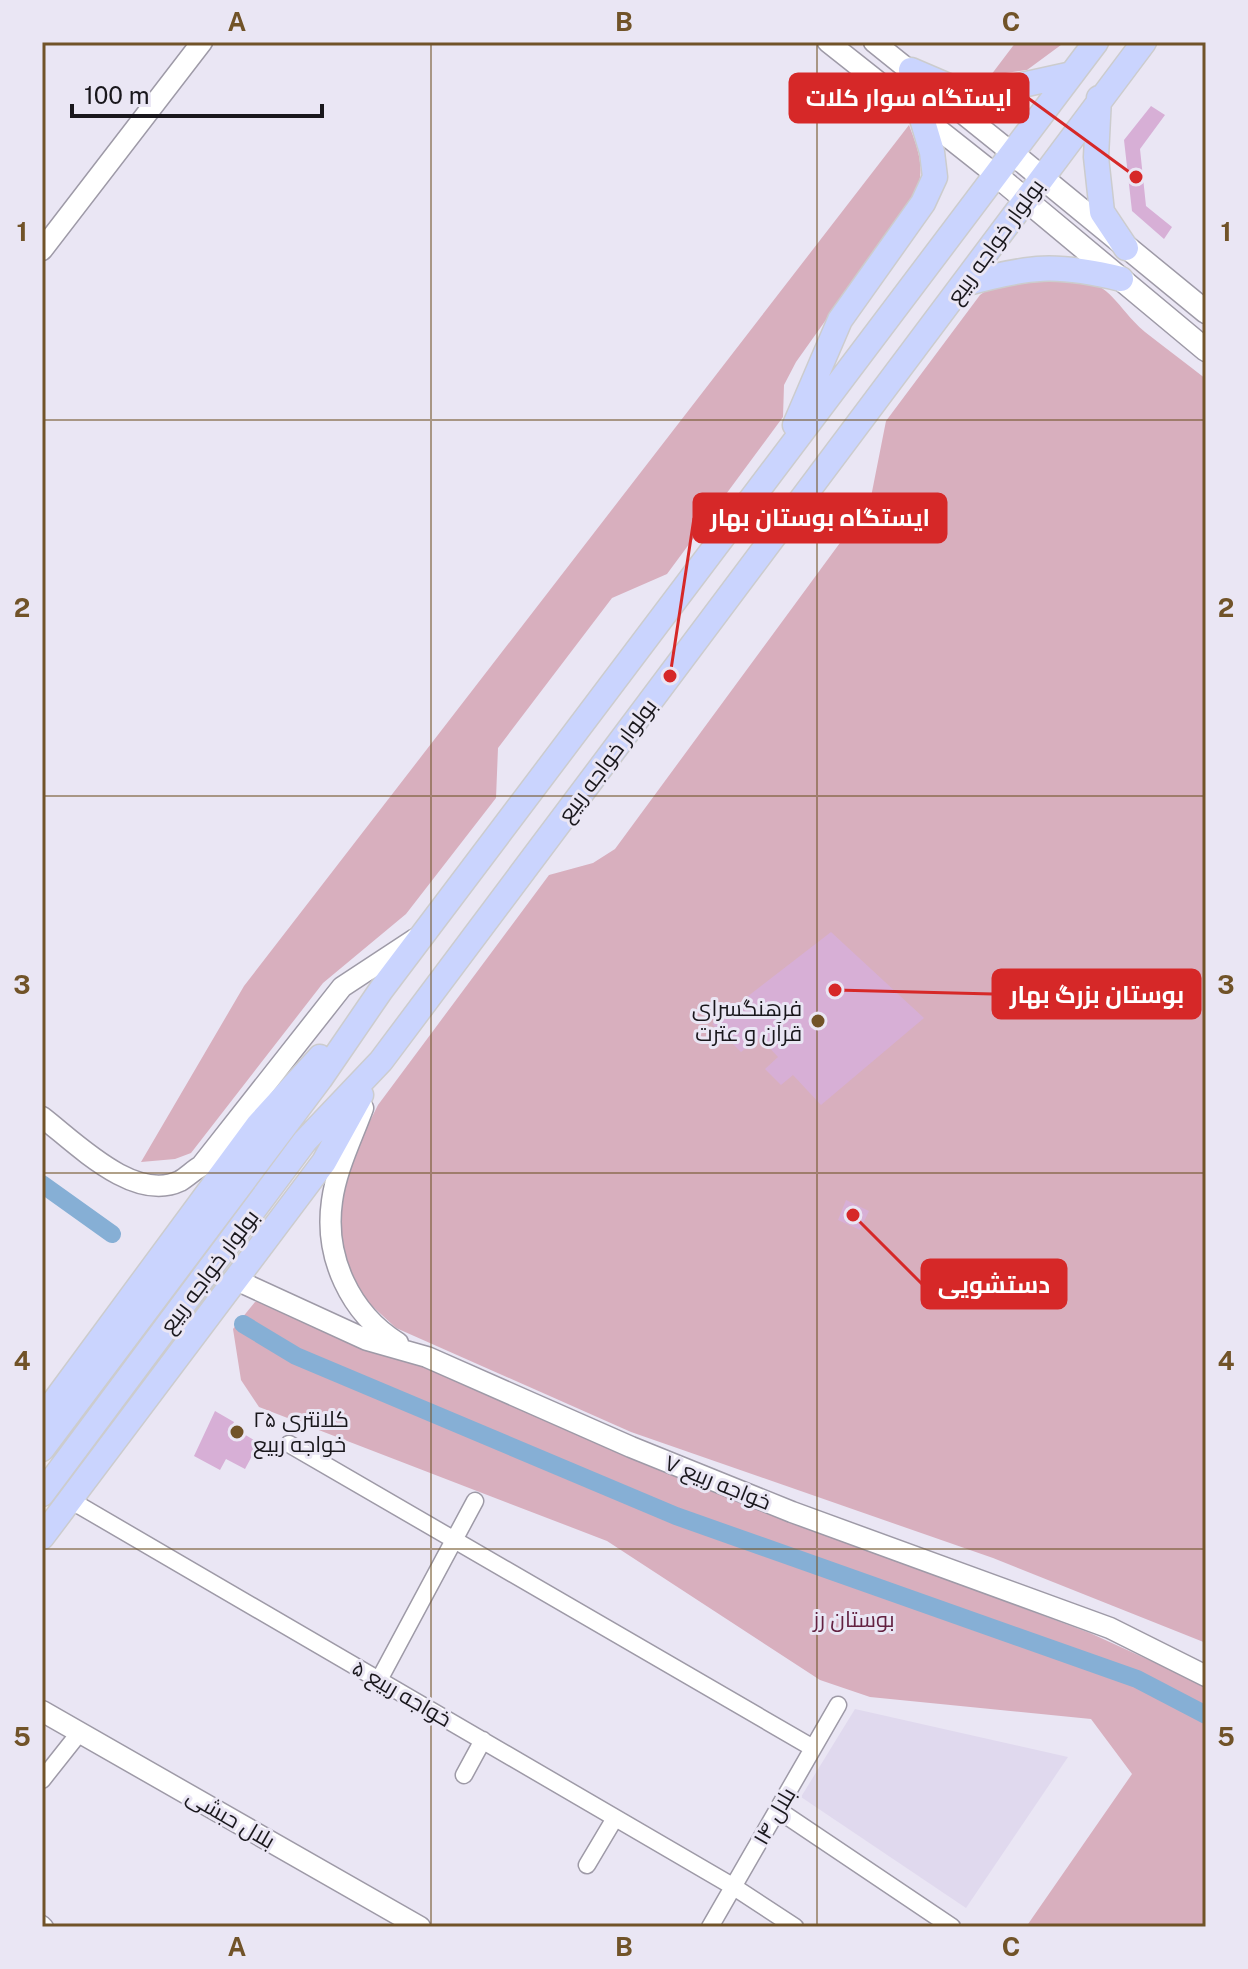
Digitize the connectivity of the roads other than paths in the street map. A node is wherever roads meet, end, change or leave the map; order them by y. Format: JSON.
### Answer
{"nodes":[{"id":1,"x":202,"y":42,"type":"edge"},
{"id":2,"x":828,"y":42,"type":"edge"},
{"id":3,"x":874,"y":42,"type":"edge"},
{"id":4,"x":1096,"y":42,"type":"edge"},
{"id":5,"x":1144,"y":42,"type":"edge"},
{"id":6,"x":911,"y":70,"type":"junction"},
{"id":7,"x":1072,"y":74,"type":"junction"},
{"id":8,"x":1099,"y":98,"type":"junction"},
{"id":9,"x":920,"y":112,"type":"junction"},
{"id":10,"x":1012,"y":153,"type":"junction"},
{"id":11,"x":996,"y":175,"type":"junction"},
{"id":12,"x":1041,"y":178,"type":"junction"},
{"id":13,"x":1025,"y":200,"type":"junction"},
{"id":14,"x":1126,"y":248,"type":"junction"},
{"id":15,"x":42,"y":250,"type":"edge"},
{"id":16,"x":1121,"y":279,"type":"junction"},
{"id":17,"x":964,"y":284,"type":"junction"},
{"id":18,"x":1206,"y":312,"type":"edge"},
{"id":19,"x":1206,"y":350,"type":"edge"},
{"id":20,"x":781,"y":460,"type":"junction"},
{"id":21,"x":422,"y":935,"type":"junction"},
{"id":22,"x":381,"y":990,"type":"junction"},
{"id":23,"x":381,"y":1061,"type":"junction"},
{"id":24,"x":42,"y":1117,"type":"edge"},
{"id":25,"x":234,"y":1279,"type":"junction"},
{"id":26,"x":427,"y":1357,"type":"junction"},
{"id":27,"x":42,"y":1418,"type":"edge"},
{"id":28,"x":289,"y":1444,"type":"dead end"},
{"id":29,"x":42,"y":1449,"type":"edge"},
{"id":30,"x":42,"y":1494,"type":"edge"},
{"id":31,"x":70,"y":1500,"type":"junction"},
{"id":32,"x":475,"y":1501,"type":"dead end"},
{"id":33,"x":42,"y":1537,"type":"edge"},
{"id":34,"x":455,"y":1542,"type":"junction"},
{"id":35,"x":1206,"y":1676,"type":"edge"},
{"id":36,"x":379,"y":1680,"type":"junction"},
{"id":37,"x":838,"y":1705,"type":"dead end"},
{"id":38,"x":42,"y":1711,"type":"edge"},
{"id":39,"x":80,"y":1732,"type":"junction"},
{"id":40,"x":483,"y":1740,"type":"junction"},
{"id":41,"x":813,"y":1748,"type":"junction"},
{"id":42,"x":464,"y":1775,"type":"dead end"},
{"id":43,"x":42,"y":1780,"type":"edge"},
{"id":44,"x":778,"y":1810,"type":"junction"},
{"id":45,"x":615,"y":1818,"type":"junction"},
{"id":46,"x":587,"y":1865,"type":"dead end"},
{"id":47,"x":734,"y":1887,"type":"junction"},
{"id":48,"x":420,"y":1927,"type":"edge"},
{"id":49,"x":710,"y":1927,"type":"edge"},
{"id":50,"x":795,"y":1927,"type":"edge"},
{"id":51,"x":952,"y":1927,"type":"edge"}],
"edges":[{"from":1,"to":15,"type":"street"},
{"from":2,"to":9,"type":"street"},
{"from":3,"to":6,"type":"street"},
{"from":4,"to":7,"type":"main road","name":"بولوار خواجه ربیع"},
{"from":5,"to":8,"type":"main road","name":"بولوار خواجه ربیع"},
{"from":6,"to":7,"type":"main road"},
{"from":6,"to":10,"type":"street"},
{"from":7,"to":10,"type":"main road","name":"بولوار خواجه ربیع"},
{"from":8,"to":12,"type":"main road","name":"بولوار خواجه ربیع"},
{"from":8,"to":14,"type":"main road"},
{"from":9,"to":11,"type":"street"},
{"from":9,"to":20,"type":"main road"},
{"from":10,"to":11,"type":"main road","name":"بولوار خواجه ربیع"},
{"from":10,"to":12,"type":"main road"},
{"from":11,"to":13,"type":"main road"},
{"from":11,"to":20,"type":"main road","name":"بولوار خواجه ربیع"},
{"from":12,"to":13,"type":"main road","name":"بولوار خواجه ربیع"},
{"from":12,"to":14,"type":"main road"},
{"from":13,"to":16,"type":"main road"},
{"from":13,"to":17,"type":"main road","name":"بولوار خواجه ربیع"},
{"from":14,"to":18,"type":"main road"},
{"from":16,"to":17,"type":"main road"},
{"from":16,"to":19,"type":"main road"},
{"from":17,"to":23,"type":"main road","name":"بولوار خواجه ربیع"},
{"from":20,"to":21,"type":"main road","name":"بولوار خواجه ربیع"},
{"from":21,"to":22,"type":"main road","name":"بولوار خواجه ربیع"},
{"from":21,"to":24,"type":"street"},
{"from":22,"to":27,"type":"main road"},
{"from":22,"to":29,"type":"main road","name":"بولوار خواجه ربیع"},
{"from":23,"to":25,"type":"main road"},
{"from":23,"to":26,"type":"street"},
{"from":23,"to":30,"type":"main road","name":"بولوار خواجه ربیع"},
{"from":25,"to":26,"type":"street","name":"خواجه ربیع ۷"},
{"from":25,"to":31,"type":"main road"},
{"from":26,"to":35,"type":"street","name":"خواجه ربیع ۷"},
{"from":28,"to":34,"type":"street"},
{"from":31,"to":33,"type":"main road"},
{"from":31,"to":36,"type":"street","name":"خواجه ربیع ۵"},
{"from":32,"to":34,"type":"street"},
{"from":34,"to":36,"type":"street"},
{"from":34,"to":41,"type":"street"},
{"from":36,"to":40,"type":"street","name":"خواجه ربیع ۵"},
{"from":37,"to":41,"type":"street","name":"بلال ۱۴"},
{"from":38,"to":39,"type":"street","name":"بلال حبشی"},
{"from":39,"to":43,"type":"street"},
{"from":39,"to":48,"type":"street","name":"بلال حبشی"},
{"from":40,"to":42,"type":"street"},
{"from":40,"to":45,"type":"street","name":"خواجه ربیع ۵"},
{"from":41,"to":44,"type":"street","name":"بلال ۱۴"},
{"from":44,"to":47,"type":"street","name":"بلال ۱۴"},
{"from":44,"to":51,"type":"street"},
{"from":45,"to":46,"type":"street"},
{"from":45,"to":47,"type":"street","name":"خواجه ربیع ۵"},
{"from":47,"to":49,"type":"street","name":"بلال ۱۴"},
{"from":47,"to":50,"type":"street","name":"خواجه ربیع ۵"}]}
